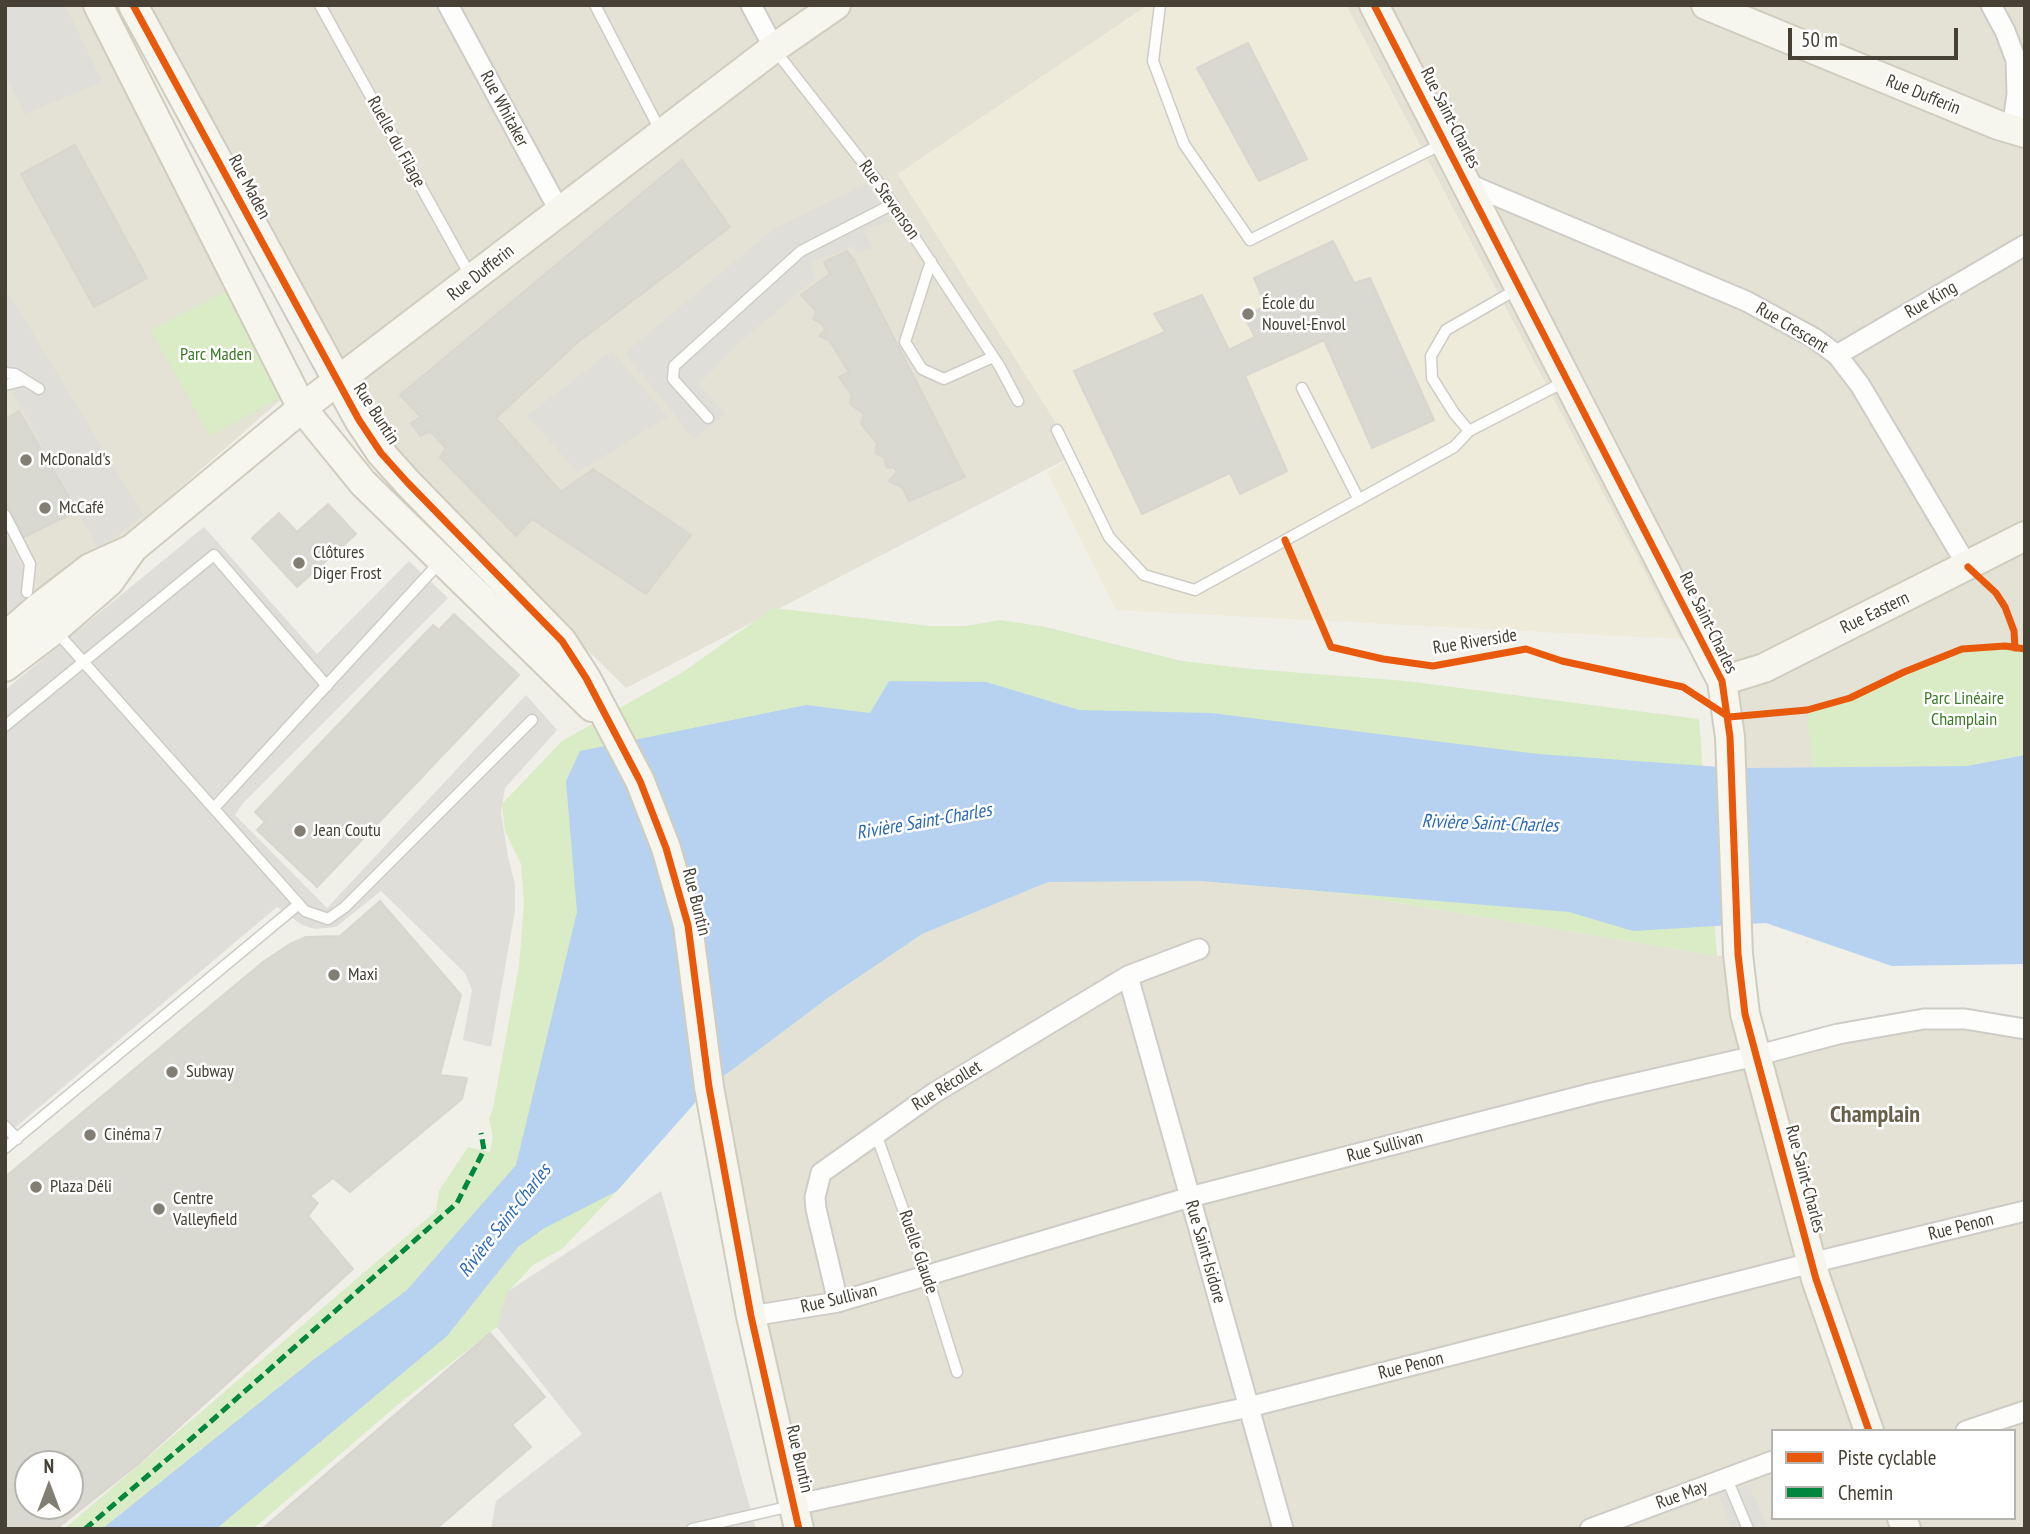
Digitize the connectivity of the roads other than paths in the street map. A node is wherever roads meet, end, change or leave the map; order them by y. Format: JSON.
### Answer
{"nodes":[{"id":1,"x":98,"y":5,"type":"edge"},
{"id":2,"x":132,"y":5,"type":"edge"},
{"id":3,"x":320,"y":5,"type":"edge"},
{"id":4,"x":448,"y":5,"type":"edge"},
{"id":5,"x":595,"y":5,"type":"edge"},
{"id":6,"x":751,"y":5,"type":"edge"},
{"id":7,"x":836,"y":5,"type":"edge"},
{"id":8,"x":1160,"y":5,"type":"edge"},
{"id":9,"x":1706,"y":5,"type":"edge"},
{"id":10,"x":1991,"y":5,"type":"edge"},
{"id":11,"x":1379,"y":9,"type":"edge"},
{"id":12,"x":774,"y":48,"type":"junction"},
{"id":13,"x":2018,"y":131,"type":"edge"},
{"id":14,"x":662,"y":134,"type":"junction"},
{"id":15,"x":1445,"y":142,"type":"junction"},
{"id":16,"x":1466,"y":183,"type":"junction"},
{"id":17,"x":893,"y":204,"type":"junction"},
{"id":18,"x":560,"y":212,"type":"junction"},
{"id":19,"x":2025,"y":245,"type":"edge"},
{"id":20,"x":930,"y":261,"type":"junction"},
{"id":21,"x":472,"y":279,"type":"junction"},
{"id":22,"x":1520,"y":288,"type":"junction"},
{"id":23,"x":1837,"y":355,"type":"junction"},
{"id":24,"x":993,"y":357,"type":"junction"},
{"id":25,"x":5,"y":373,"type":"edge"},
{"id":26,"x":24,"y":380,"type":"junction"},
{"id":27,"x":1567,"y":380,"type":"junction"},
{"id":28,"x":338,"y":383,"type":"junction"},
{"id":29,"x":5,"y":385,"type":"edge"},
{"id":30,"x":1302,"y":388,"type":"dead end"},
{"id":31,"x":39,"y":389,"type":"dead end"},
{"id":32,"x":1018,"y":401,"type":"dead end"},
{"id":33,"x":302,"y":408,"type":"junction"},
{"id":34,"x":708,"y":418,"type":"dead end"},
{"id":35,"x":1057,"y":430,"type":"dead end"},
{"id":36,"x":1469,"y":431,"type":"junction"},
{"id":37,"x":1359,"y":500,"type":"junction"},
{"id":38,"x":5,"y":515,"type":"edge"},
{"id":39,"x":2025,"y":536,"type":"edge"},
{"id":40,"x":442,"y":559,"type":"junction"},
{"id":41,"x":1968,"y":567,"type":"junction"},
{"id":42,"x":40,"y":610,"type":"junction"},
{"id":43,"x":5,"y":637,"type":"edge"},
{"id":44,"x":83,"y":662,"type":"junction"},
{"id":45,"x":5,"y":667,"type":"edge"},
{"id":46,"x":1722,"y":681,"type":"junction"},
{"id":47,"x":327,"y":686,"type":"junction"},
{"id":48,"x":532,"y":720,"type":"dead end"},
{"id":49,"x":5,"y":726,"type":"edge"},
{"id":50,"x":612,"y":730,"type":"junction"},
{"id":51,"x":214,"y":808,"type":"junction"},
{"id":52,"x":299,"y":904,"type":"junction"},
{"id":53,"x":1199,"y":949,"type":"dead end"},
{"id":54,"x":1128,"y":976,"type":"junction"},
{"id":55,"x":2025,"y":1029,"type":"edge"},
{"id":56,"x":1755,"y":1056,"type":"junction"},
{"id":57,"x":5,"y":1126,"type":"edge"},
{"id":58,"x":875,"y":1133,"type":"junction"},
{"id":59,"x":17,"y":1139,"type":"junction"},
{"id":60,"x":5,"y":1148,"type":"edge"},
{"id":61,"x":1190,"y":1197,"type":"junction"},
{"id":62,"x":2025,"y":1211,"type":"edge"},
{"id":63,"x":1811,"y":1263,"type":"junction"},
{"id":64,"x":927,"y":1276,"type":"junction"},
{"id":65,"x":838,"y":1302,"type":"junction"},
{"id":66,"x":751,"y":1316,"type":"junction"},
{"id":67,"x":957,"y":1372,"type":"dead end"},
{"id":68,"x":1249,"y":1407,"type":"junction"},
{"id":69,"x":2025,"y":1411,"type":"edge"},
{"id":70,"x":1862,"y":1429,"type":"edge"},
{"id":71,"x":1972,"y":1429,"type":"edge"},
{"id":72,"x":1771,"y":1462,"type":"edge"},
{"id":73,"x":1727,"y":1479,"type":"junction"},
{"id":74,"x":797,"y":1517,"type":"edge"},
{"id":75,"x":692,"y":1529,"type":"edge"},
{"id":76,"x":1283,"y":1529,"type":"edge"},
{"id":77,"x":1590,"y":1529,"type":"edge"},
{"id":78,"x":1748,"y":1529,"type":"edge"}],
"edges":[{"from":1,"to":33,"type":"street"},
{"from":2,"to":28,"type":"street","name":"Rue Maden"},
{"from":3,"to":21,"type":"lane","name":"Ruelle du Filage"},
{"from":4,"to":18,"type":"street","name":"Rue Whitaker"},
{"from":5,"to":14,"type":"lane"},
{"from":6,"to":12,"type":"street","name":"Rue Stevenson"},
{"from":7,"to":12,"type":"street","name":"Rue Dufferin"},
{"from":8,"to":15,"type":"lane"},
{"from":9,"to":13,"type":"street","name":"Rue Dufferin"},
{"from":10,"to":13,"type":"street"},
{"from":11,"to":15,"type":"street","name":"Rue Saint-Charles"},
{"from":12,"to":14,"type":"street","name":"Rue Dufferin"},
{"from":12,"to":17,"type":"lane","name":"Rue Stevenson"},
{"from":14,"to":18,"type":"street","name":"Rue Dufferin"},
{"from":15,"to":16,"type":"street","name":"Rue Saint-Charles"},
{"from":16,"to":22,"type":"street","name":"Rue Saint-Charles"},
{"from":16,"to":23,"type":"street","name":"Rue Crescent"},
{"from":17,"to":20,"type":"lane","name":"Rue Stevenson"},
{"from":17,"to":34,"type":"lane"},
{"from":18,"to":21,"type":"street","name":"Rue Dufferin"},
{"from":19,"to":23,"type":"street","name":"Rue King"},
{"from":20,"to":24,"type":"lane","name":"Rue Stevenson"},
{"from":20,"to":24,"type":"lane"},
{"from":21,"to":28,"type":"street","name":"Rue Dufferin"},
{"from":22,"to":27,"type":"street","name":"Rue Saint-Charles"},
{"from":22,"to":36,"type":"lane"},
{"from":23,"to":41,"type":"street","name":"Rue Crescent"},
{"from":24,"to":32,"type":"lane","name":"Rue Stevenson"},
{"from":25,"to":26,"type":"lane"},
{"from":26,"to":29,"type":"lane"},
{"from":26,"to":31,"type":"lane"},
{"from":27,"to":36,"type":"lane"},
{"from":27,"to":46,"type":"street","name":"Rue Saint-Charles"},
{"from":28,"to":33,"type":"street","name":"Rue Dufferin"},
{"from":28,"to":50,"type":"street","name":"Rue Buntin"},
{"from":30,"to":37,"type":"lane"},
{"from":33,"to":40,"type":"street","name":"Rue Buntin"},
{"from":33,"to":42,"type":"street","name":"Rue Dufferin"},
{"from":35,"to":37,"type":"lane"},
{"from":36,"to":37,"type":"lane"},
{"from":38,"to":42,"type":"lane"},
{"from":39,"to":41,"type":"street","name":"Rue Eastern"},
{"from":40,"to":47,"type":"lane"},
{"from":40,"to":50,"type":"street","name":"Rue Buntin"},
{"from":41,"to":46,"type":"street","name":"Rue Eastern"},
{"from":42,"to":43,"type":"street","name":"Rue Dufferin"},
{"from":42,"to":44,"type":"lane"},
{"from":42,"to":45,"type":"street","name":"Rue Dufferin"},
{"from":44,"to":47,"type":"lane"},
{"from":44,"to":49,"type":"lane"},
{"from":44,"to":51,"type":"lane"},
{"from":46,"to":56,"type":"street","name":"Rue Saint-Charles"},
{"from":47,"to":51,"type":"lane"},
{"from":48,"to":52,"type":"lane"},
{"from":50,"to":66,"type":"street","name":"Rue Buntin"},
{"from":51,"to":52,"type":"lane"},
{"from":52,"to":59,"type":"lane"},
{"from":53,"to":54,"type":"street","name":"Rue Récollet"},
{"from":54,"to":58,"type":"street","name":"Rue Récollet"},
{"from":54,"to":61,"type":"street","name":"Rue Saint-Isidore"},
{"from":55,"to":56,"type":"street","name":"Rue Sullivan"},
{"from":56,"to":61,"type":"street","name":"Rue Sullivan"},
{"from":56,"to":63,"type":"street","name":"Rue Saint-Charles"},
{"from":57,"to":59,"type":"lane"},
{"from":58,"to":64,"type":"lane","name":"Ruelle Glaude"},
{"from":58,"to":65,"type":"street","name":"Rue Récollet"},
{"from":59,"to":60,"type":"lane"},
{"from":61,"to":64,"type":"street","name":"Rue Sullivan"},
{"from":61,"to":68,"type":"street","name":"Rue Saint-Isidore"},
{"from":62,"to":63,"type":"street","name":"Rue Penon"},
{"from":63,"to":68,"type":"street","name":"Rue Penon"},
{"from":63,"to":70,"type":"street","name":"Rue Saint-Charles"},
{"from":64,"to":65,"type":"street","name":"Rue Sullivan"},
{"from":64,"to":67,"type":"lane","name":"Ruelle Glaude"},
{"from":65,"to":66,"type":"street","name":"Rue Sullivan"},
{"from":66,"to":74,"type":"street","name":"Rue Buntin"},
{"from":68,"to":74,"type":"street","name":"Rue Penon"},
{"from":68,"to":76,"type":"street","name":"Rue Saint-Isidore"},
{"from":69,"to":71,"type":"street"},
{"from":72,"to":73,"type":"street","name":"Rue May"},
{"from":73,"to":77,"type":"street","name":"Rue May"},
{"from":73,"to":78,"type":"lane"},
{"from":74,"to":75,"type":"lane"}]}
